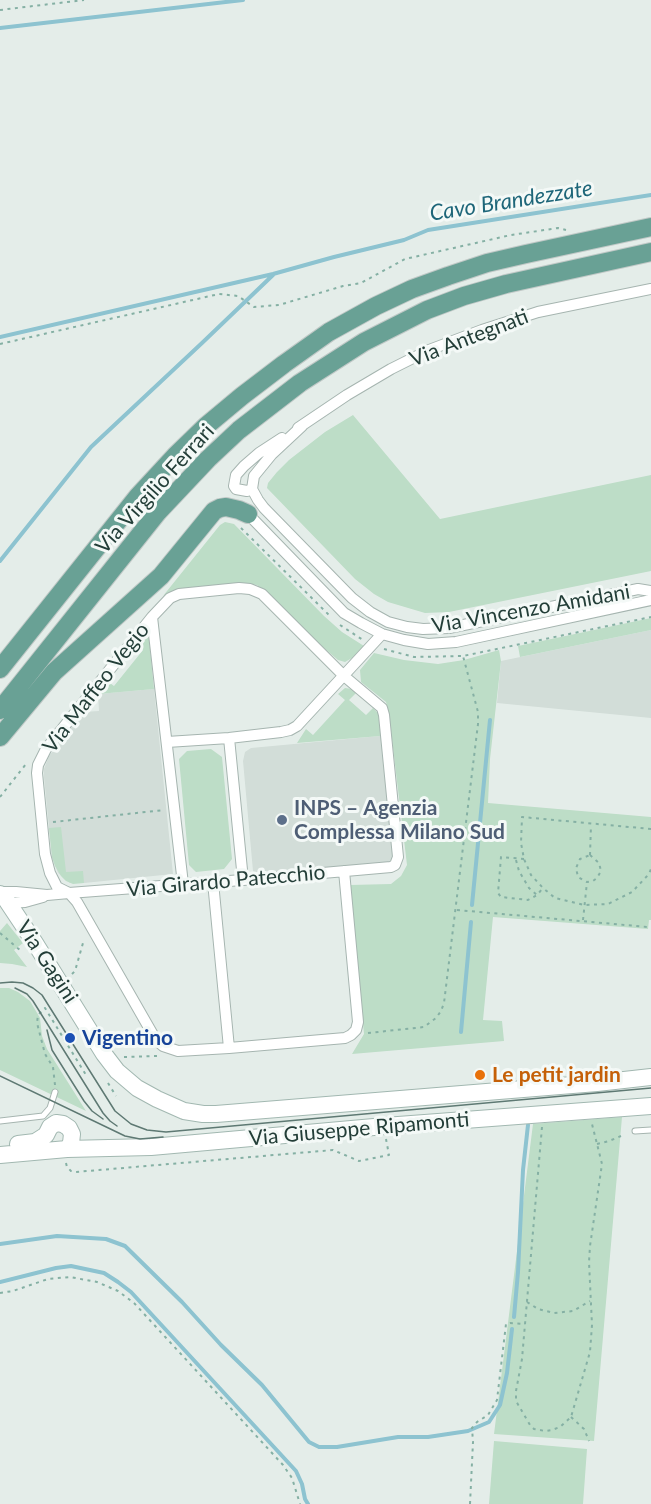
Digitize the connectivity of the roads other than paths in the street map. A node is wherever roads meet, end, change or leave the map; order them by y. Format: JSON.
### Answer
{"nodes":[{"id":1,"x":651,"y":227,"type":"edge"},
{"id":2,"x":651,"y":252,"type":"edge"},
{"id":3,"x":651,"y":289,"type":"edge"},
{"id":4,"x":302,"y":426,"type":"junction"},
{"id":5,"x":252,"y":489,"type":"junction"},
{"id":6,"x":248,"y":514,"type":"joint"},
{"id":7,"x":651,"y":591,"type":"edge"},
{"id":8,"x":651,"y":600,"type":"edge"},
{"id":9,"x":152,"y":617,"type":"junction"},
{"id":10,"x":382,"y":634,"type":"junction"},
{"id":11,"x":0,"y":669,"type":"edge"},
{"id":12,"x":344,"y":676,"type":"junction"},
{"id":13,"x":0,"y":710,"type":"edge"},
{"id":14,"x":0,"y":737,"type":"edge"},
{"id":15,"x":229,"y":738,"type":"junction"},
{"id":16,"x":167,"y":742,"type":"junction"},
{"id":17,"x":398,"y":857,"type":"joint"},
{"id":18,"x":344,"y":871,"type":"junction"},
{"id":19,"x":243,"y":880,"type":"junction"},
{"id":20,"x":213,"y":882,"type":"junction"},
{"id":21,"x":183,"y":884,"type":"junction"},
{"id":22,"x":69,"y":893,"type":"junction"},
{"id":23,"x":2,"y":900,"type":"edge"},
{"id":24,"x":229,"y":1048,"type":"junction"},
{"id":25,"x":651,"y":1077,"type":"edge"},
{"id":26,"x":55,"y":1092,"type":"road end"},
{"id":27,"x":651,"y":1106,"type":"edge"},
{"id":28,"x":203,"y":1114,"type":"joint"},
{"id":29,"x":0,"y":1121,"type":"edge"},
{"id":30,"x":651,"y":1130,"type":"edge"},
{"id":31,"x":635,"y":1131,"type":"dead end"},
{"id":32,"x":0,"y":1145,"type":"edge"},
{"id":33,"x":66,"y":1153,"type":"junction"},
{"id":34,"x":0,"y":1155,"type":"edge"}],
"edges":[{"from":1,"to":11,"type":"main road","name":"Via Virgilio Ferrari"},
{"from":2,"to":13,"type":"main road","name":"Via Virgilio Ferrari"},
{"from":3,"to":4,"type":"street","name":"Via Antegnati"},
{"from":4,"to":5,"type":"street","name":"Via Antegnati"},
{"from":4,"to":5,"type":"street","name":"Via Antegnati"},
{"from":5,"to":7,"type":"street","name":"Via Vincenzo Amidani"},
{"from":6,"to":10,"type":"street","name":"Via Vincenzo Amidani"},
{"from":6,"to":14,"type":"main road"},
{"from":8,"to":10,"type":"street","name":"Via Vincenzo Amidani"},
{"from":9,"to":12,"type":"street","name":"Via Maffeo Vegio"},
{"from":9,"to":16,"type":"street"},
{"from":9,"to":22,"type":"street","name":"Via Maffeo Vegio"},
{"from":10,"to":12,"type":"street"},
{"from":12,"to":15,"type":"street"},
{"from":12,"to":17,"type":"street","name":"Via Maffeo Vegio"},
{"from":15,"to":16,"type":"street"},
{"from":15,"to":19,"type":"street"},
{"from":16,"to":21,"type":"street"},
{"from":17,"to":18,"type":"street","name":"Via Girardo Patecchio"},
{"from":18,"to":19,"type":"street","name":"Via Girardo Patecchio"},
{"from":18,"to":24,"type":"street","name":"Via Maffeo Vegio"},
{"from":19,"to":20,"type":"street","name":"Via Girardo Patecchio"},
{"from":20,"to":21,"type":"street","name":"Via Girardo Patecchio"},
{"from":20,"to":24,"type":"street"},
{"from":21,"to":22,"type":"street","name":"Via Girardo Patecchio"},
{"from":22,"to":23,"type":"street","name":"Via Girardo Patecchio"},
{"from":22,"to":24,"type":"street","name":"Via Maffeo Vegio"},
{"from":23,"to":28,"type":"street","name":"Via Gagini"},
{"from":25,"to":28,"type":"street","name":"Via Giuseppe Ripamonti"},
{"from":26,"to":29,"type":"lane"},
{"from":27,"to":33,"type":"street","name":"Via Giuseppe Ripamonti"},
{"from":30,"to":31,"type":"lane"},
{"from":32,"to":33,"type":"street"},
{"from":33,"to":34,"type":"street","name":"Via Giuseppe Ripamonti"}]}
